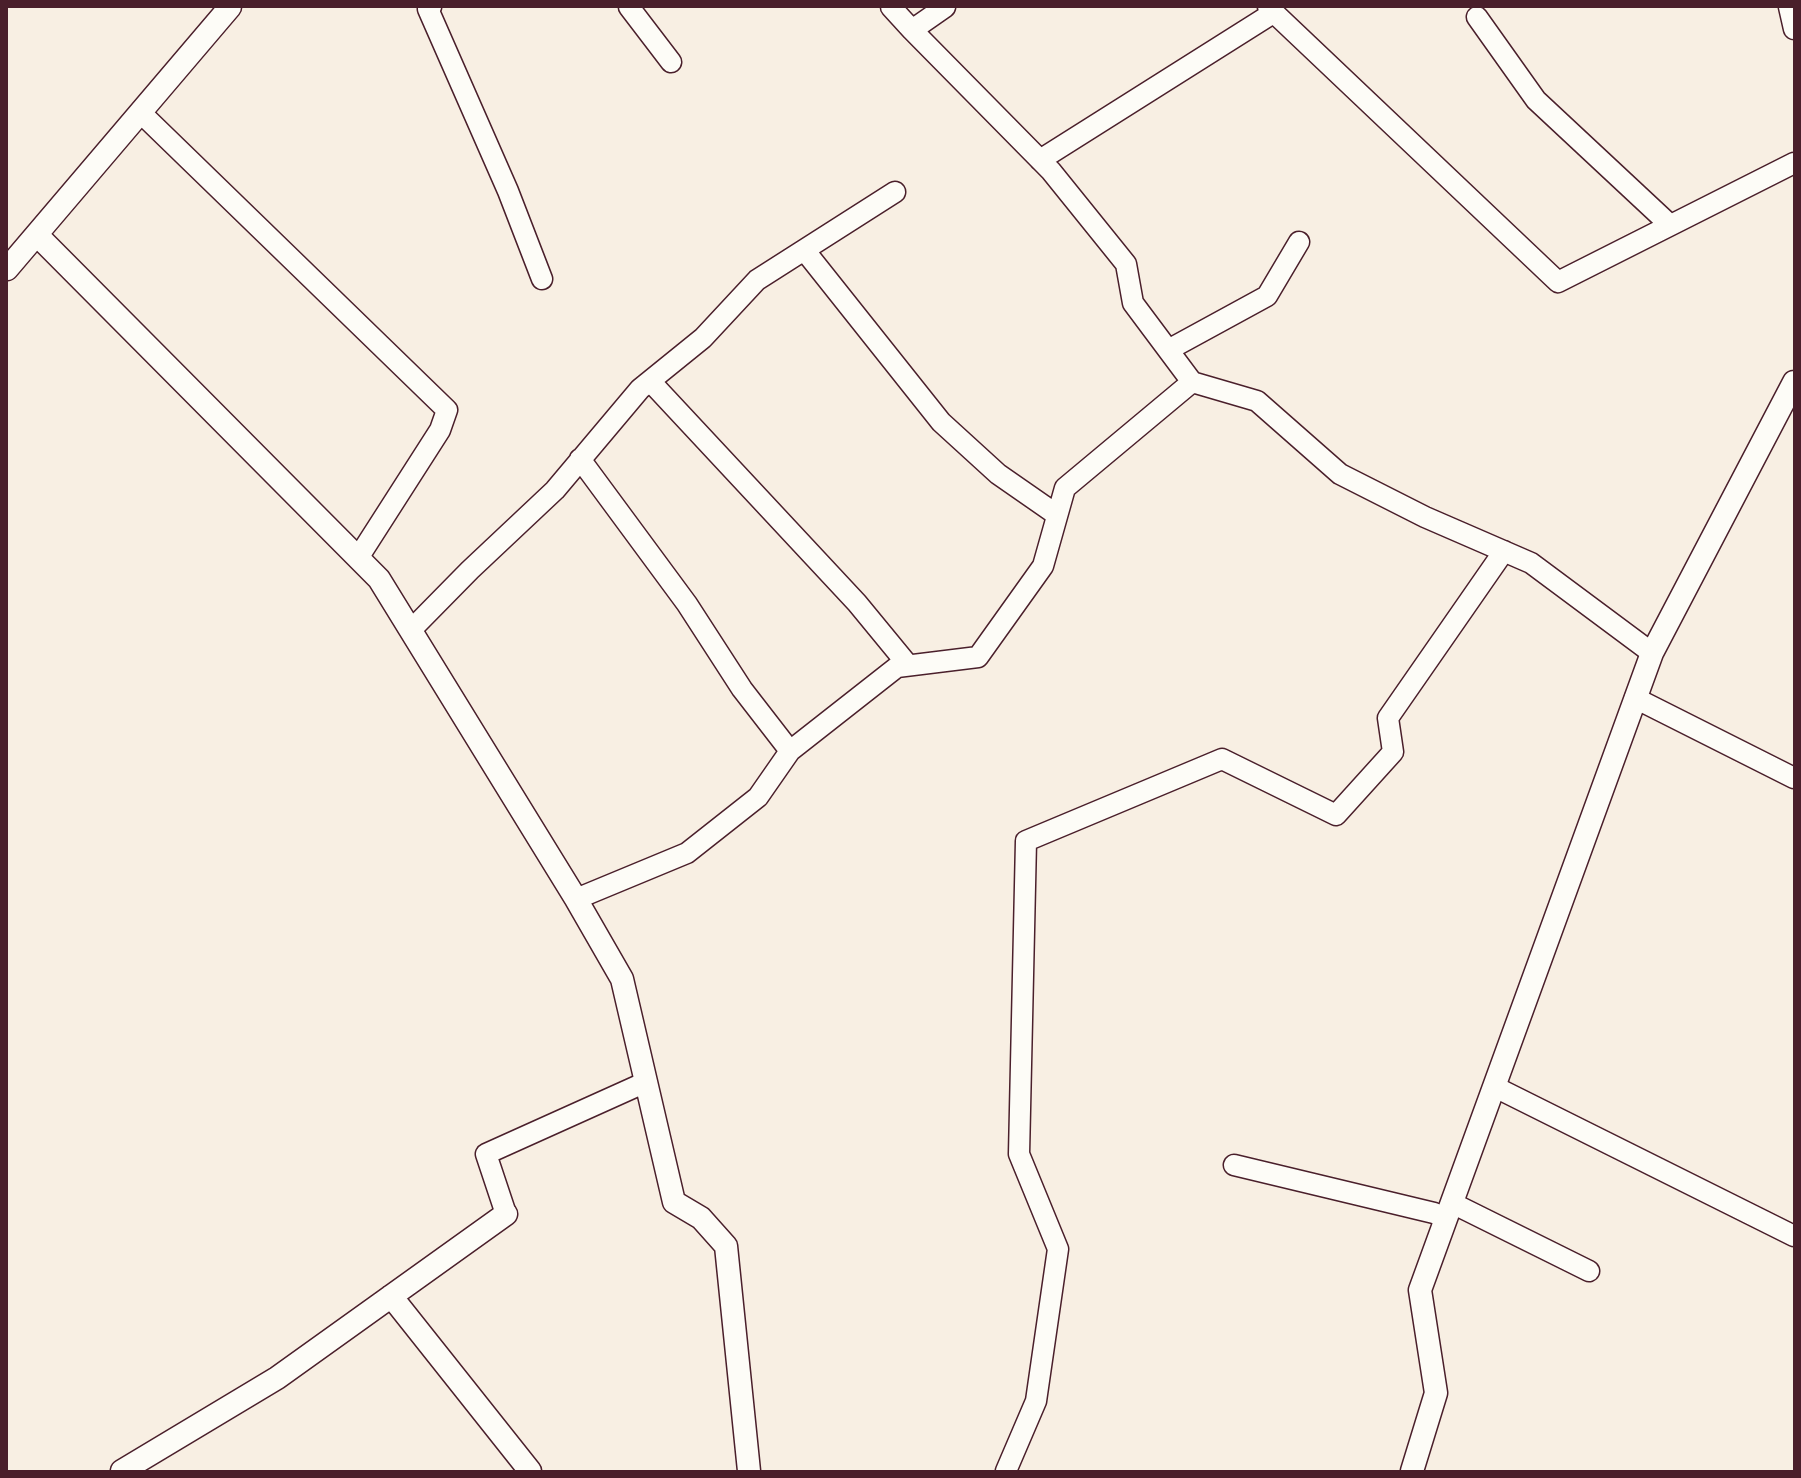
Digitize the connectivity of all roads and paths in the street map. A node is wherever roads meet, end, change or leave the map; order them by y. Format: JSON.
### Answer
{"nodes":[{"id":1,"x":230,"y":7,"type":"edge"},
{"id":2,"x":431,"y":7,"type":"edge"},
{"id":3,"x":629,"y":7,"type":"edge"},
{"id":4,"x":892,"y":7,"type":"edge"},
{"id":5,"x":945,"y":7,"type":"edge"},
{"id":6,"x":1789,"y":7,"type":"edge"},
{"id":7,"x":1271,"y":10,"type":"edge"},
{"id":8,"x":1477,"y":17,"type":"dead end"},
{"id":9,"x":1794,"y":29,"type":"edge"},
{"id":10,"x":912,"y":30,"type":"junction"},
{"id":11,"x":671,"y":62,"type":"dead end"},
{"id":12,"x":140,"y":112,"type":"junction"},
{"id":13,"x":1040,"y":160,"type":"junction"},
{"id":14,"x":1794,"y":163,"type":"edge"},
{"id":15,"x":895,"y":192,"type":"dead end"},
{"id":16,"x":1670,"y":225,"type":"junction"},
{"id":17,"x":37,"y":235,"type":"junction"},
{"id":18,"x":1299,"y":242,"type":"dead end"},
{"id":19,"x":805,"y":251,"type":"junction"},
{"id":20,"x":7,"y":269,"type":"edge"},
{"id":21,"x":542,"y":279,"type":"dead end"},
{"id":22,"x":1168,"y":350,"type":"junction"},
{"id":23,"x":650,"y":381,"type":"junction"},
{"id":24,"x":1192,"y":382,"type":"junction"},
{"id":25,"x":1794,"y":382,"type":"edge"},
{"id":26,"x":580,"y":459,"type":"junction"},
{"id":27,"x":1057,"y":515,"type":"junction"},
{"id":28,"x":1504,"y":552,"type":"junction"},
{"id":29,"x":358,"y":558,"type":"junction"},
{"id":30,"x":411,"y":630,"type":"junction"},
{"id":31,"x":1652,"y":653,"type":"junction"},
{"id":32,"x":908,"y":665,"type":"junction"},
{"id":33,"x":1635,"y":698,"type":"junction"},
{"id":34,"x":790,"y":751,"type":"junction"},
{"id":35,"x":1794,"y":778,"type":"edge"},
{"id":36,"x":576,"y":899,"type":"junction"},
{"id":37,"x":646,"y":1082,"type":"junction"},
{"id":38,"x":1494,"y":1087,"type":"junction"},
{"id":39,"x":1234,"y":1165,"type":"dead end"},
{"id":40,"x":1449,"y":1210,"type":"junction"},
{"id":41,"x":506,"y":1214,"type":"joint"},
{"id":42,"x":1794,"y":1236,"type":"edge"},
{"id":43,"x":1589,"y":1271,"type":"dead end"},
{"id":44,"x":391,"y":1296,"type":"junction"},
{"id":45,"x":122,"y":1471,"type":"edge"},
{"id":46,"x":530,"y":1471,"type":"edge"},
{"id":47,"x":749,"y":1471,"type":"edge"},
{"id":48,"x":1006,"y":1471,"type":"edge"},
{"id":49,"x":1412,"y":1471,"type":"edge"}],
"edges":[{"from":1,"to":12,"type":"street"},
{"from":2,"to":21,"type":"lane"},
{"from":3,"to":11,"type":"lane"},
{"from":4,"to":10,"type":"lane"},
{"from":5,"to":10,"type":"lane"},
{"from":6,"to":9,"type":"lane"},
{"from":7,"to":13,"type":"lane"},
{"from":7,"to":16,"type":"lane"},
{"from":8,"to":16,"type":"lane"},
{"from":10,"to":13,"type":"lane"},
{"from":12,"to":17,"type":"street"},
{"from":12,"to":29,"type":"lane"},
{"from":13,"to":22,"type":"lane"},
{"from":14,"to":16,"type":"lane"},
{"from":15,"to":19,"type":"lane"},
{"from":17,"to":20,"type":"street"},
{"from":17,"to":29,"type":"street"},
{"from":18,"to":22,"type":"lane"},
{"from":19,"to":23,"type":"lane"},
{"from":19,"to":27,"type":"lane"},
{"from":22,"to":24,"type":"lane"},
{"from":23,"to":26,"type":"lane"},
{"from":23,"to":32,"type":"lane"},
{"from":24,"to":27,"type":"lane"},
{"from":24,"to":28,"type":"lane"},
{"from":25,"to":31,"type":"street"},
{"from":26,"to":30,"type":"lane"},
{"from":26,"to":34,"type":"lane"},
{"from":27,"to":32,"type":"lane"},
{"from":28,"to":31,"type":"lane"},
{"from":28,"to":48,"type":"lane"},
{"from":29,"to":30,"type":"street"},
{"from":30,"to":36,"type":"street"},
{"from":31,"to":33,"type":"street"},
{"from":32,"to":34,"type":"lane"},
{"from":33,"to":35,"type":"lane"},
{"from":33,"to":38,"type":"street"},
{"from":34,"to":36,"type":"lane"},
{"from":36,"to":37,"type":"street"},
{"from":37,"to":41,"type":"lane"},
{"from":37,"to":47,"type":"street"},
{"from":38,"to":40,"type":"street"},
{"from":38,"to":42,"type":"lane"},
{"from":39,"to":40,"type":"lane"},
{"from":40,"to":43,"type":"lane"},
{"from":40,"to":49,"type":"street"},
{"from":41,"to":44,"type":"street"},
{"from":44,"to":45,"type":"street"},
{"from":44,"to":46,"type":"street"}]}
